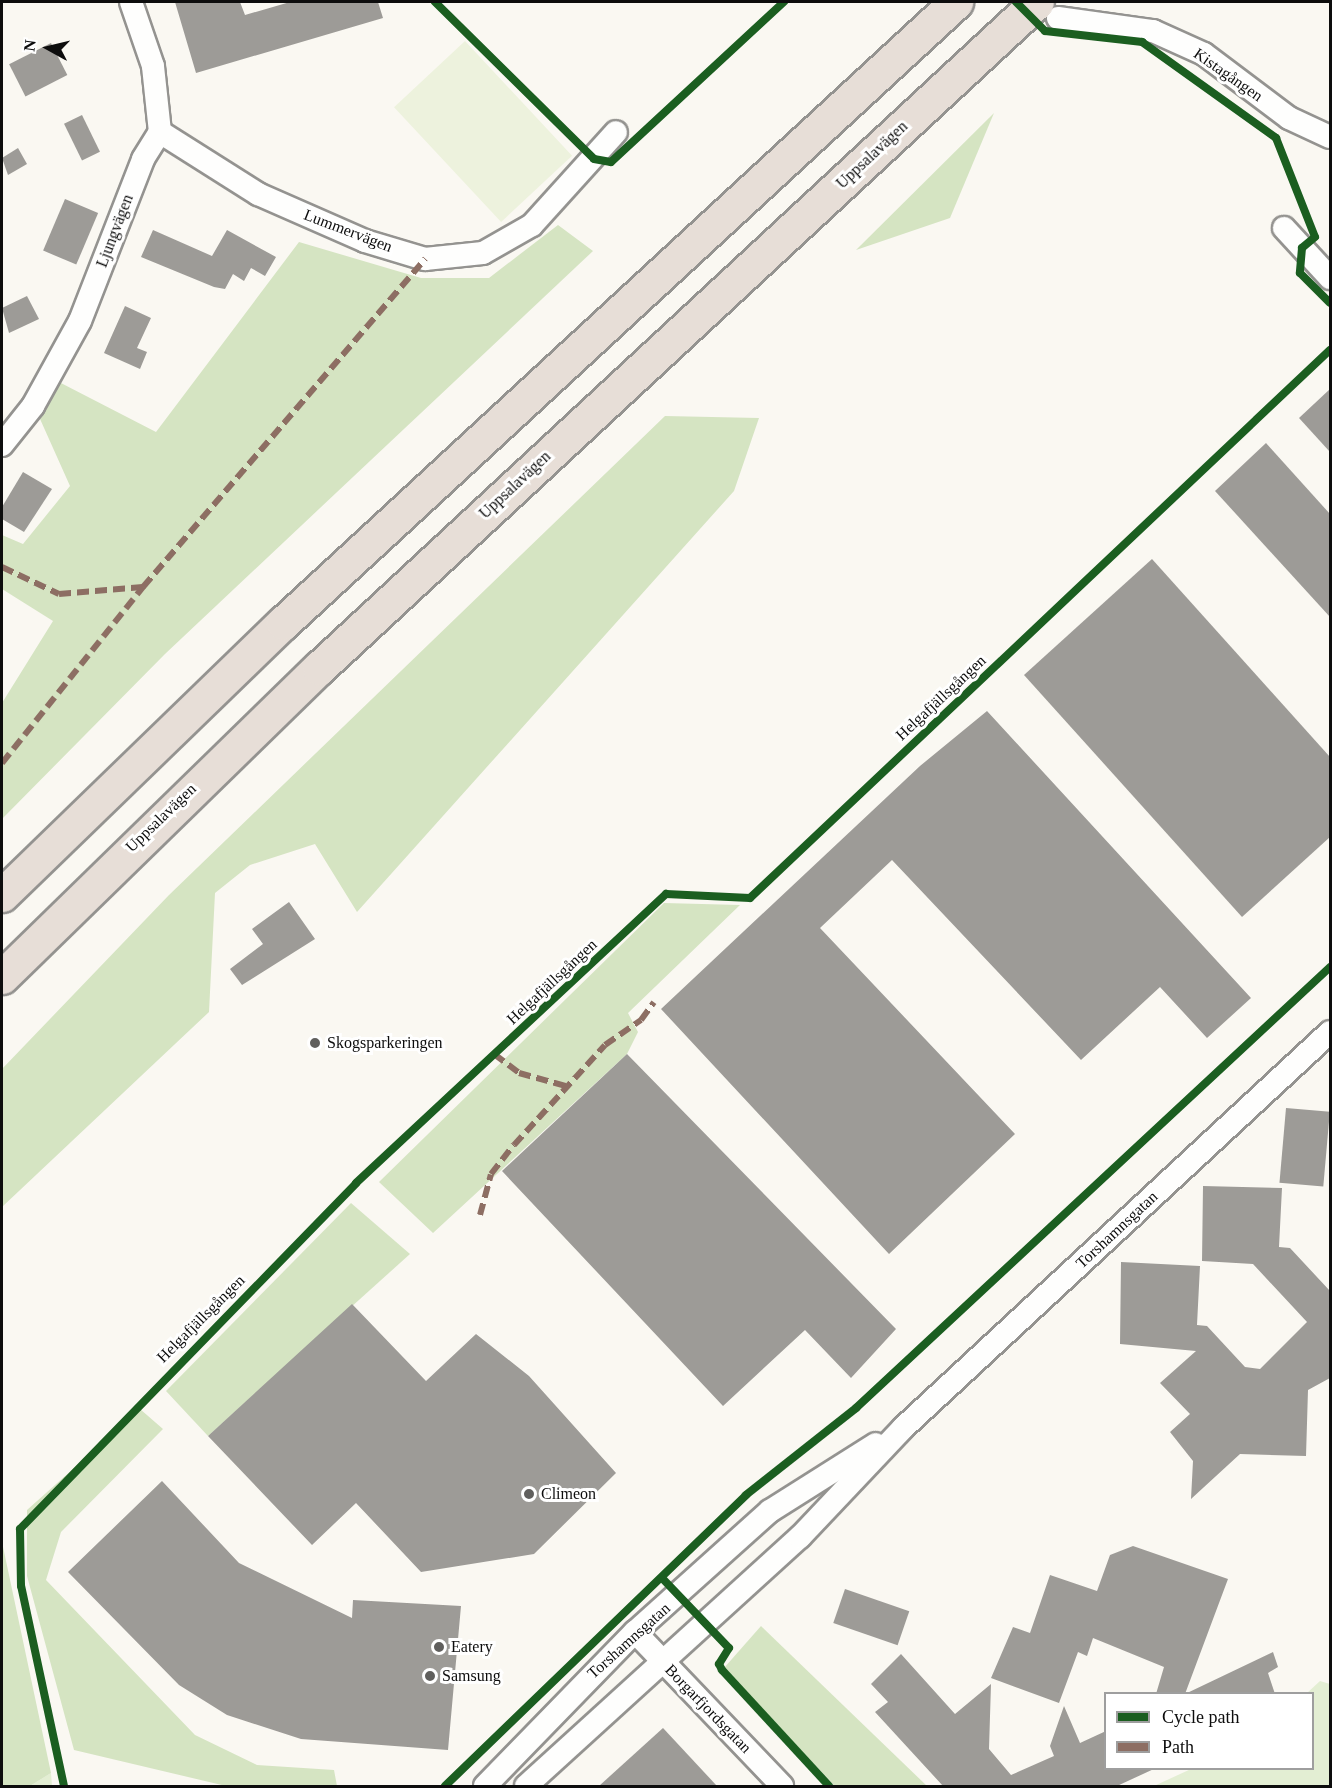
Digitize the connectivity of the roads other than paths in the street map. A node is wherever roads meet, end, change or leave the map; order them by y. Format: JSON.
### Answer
{"nodes":[{"id":1,"x":131,"y":2,"type":"edge"},
{"id":2,"x":956,"y":2,"type":"edge"},
{"id":3,"x":1048,"y":10,"type":"edge"},
{"id":4,"x":160,"y":132,"type":"junction"},
{"id":5,"x":616,"y":132,"type":"dead end"},
{"id":6,"x":1330,"y":137,"type":"edge"},
{"id":7,"x":1284,"y":228,"type":"dead end"},
{"id":8,"x":1330,"y":278,"type":"edge"},
{"id":9,"x":2,"y":445,"type":"edge"},
{"id":10,"x":2,"y":895,"type":"edge"},
{"id":11,"x":2,"y":977,"type":"edge"},
{"id":12,"x":1330,"y":1032,"type":"edge"},
{"id":13,"x":903,"y":1428,"type":"junction"},
{"id":14,"x":635,"y":1632,"type":"junction"},
{"id":15,"x":664,"y":1663,"type":"junction"},
{"id":16,"x":484,"y":1786,"type":"edge"},
{"id":17,"x":526,"y":1786,"type":"edge"},
{"id":18,"x":782,"y":1786,"type":"edge"}],
"edges":[{"from":1,"to":4,"type":"street"},
{"from":2,"to":10,"type":"highway"},
{"from":3,"to":6,"type":"street","name":"Kistagången"},
{"from":3,"to":11,"type":"highway","name":"Uppsalavägen"},
{"from":4,"to":5,"type":"street","name":"Lummervägen"},
{"from":4,"to":9,"type":"street","name":"Ljungvägen"},
{"from":7,"to":8,"type":"street"},
{"from":12,"to":13,"type":"street","name":"Torshamnsgatan"},
{"from":13,"to":14,"type":"street","name":"Torshamnsgatan"},
{"from":13,"to":15,"type":"street","name":"Torshamnsgatan"},
{"from":14,"to":15,"type":"street","name":"Borgarfjordsgatan"},
{"from":14,"to":16,"type":"street","name":"Torshamnsgatan"},
{"from":15,"to":17,"type":"street","name":"Torshamnsgatan"},
{"from":15,"to":18,"type":"street","name":"Borgarfjordsgatan"}]}
